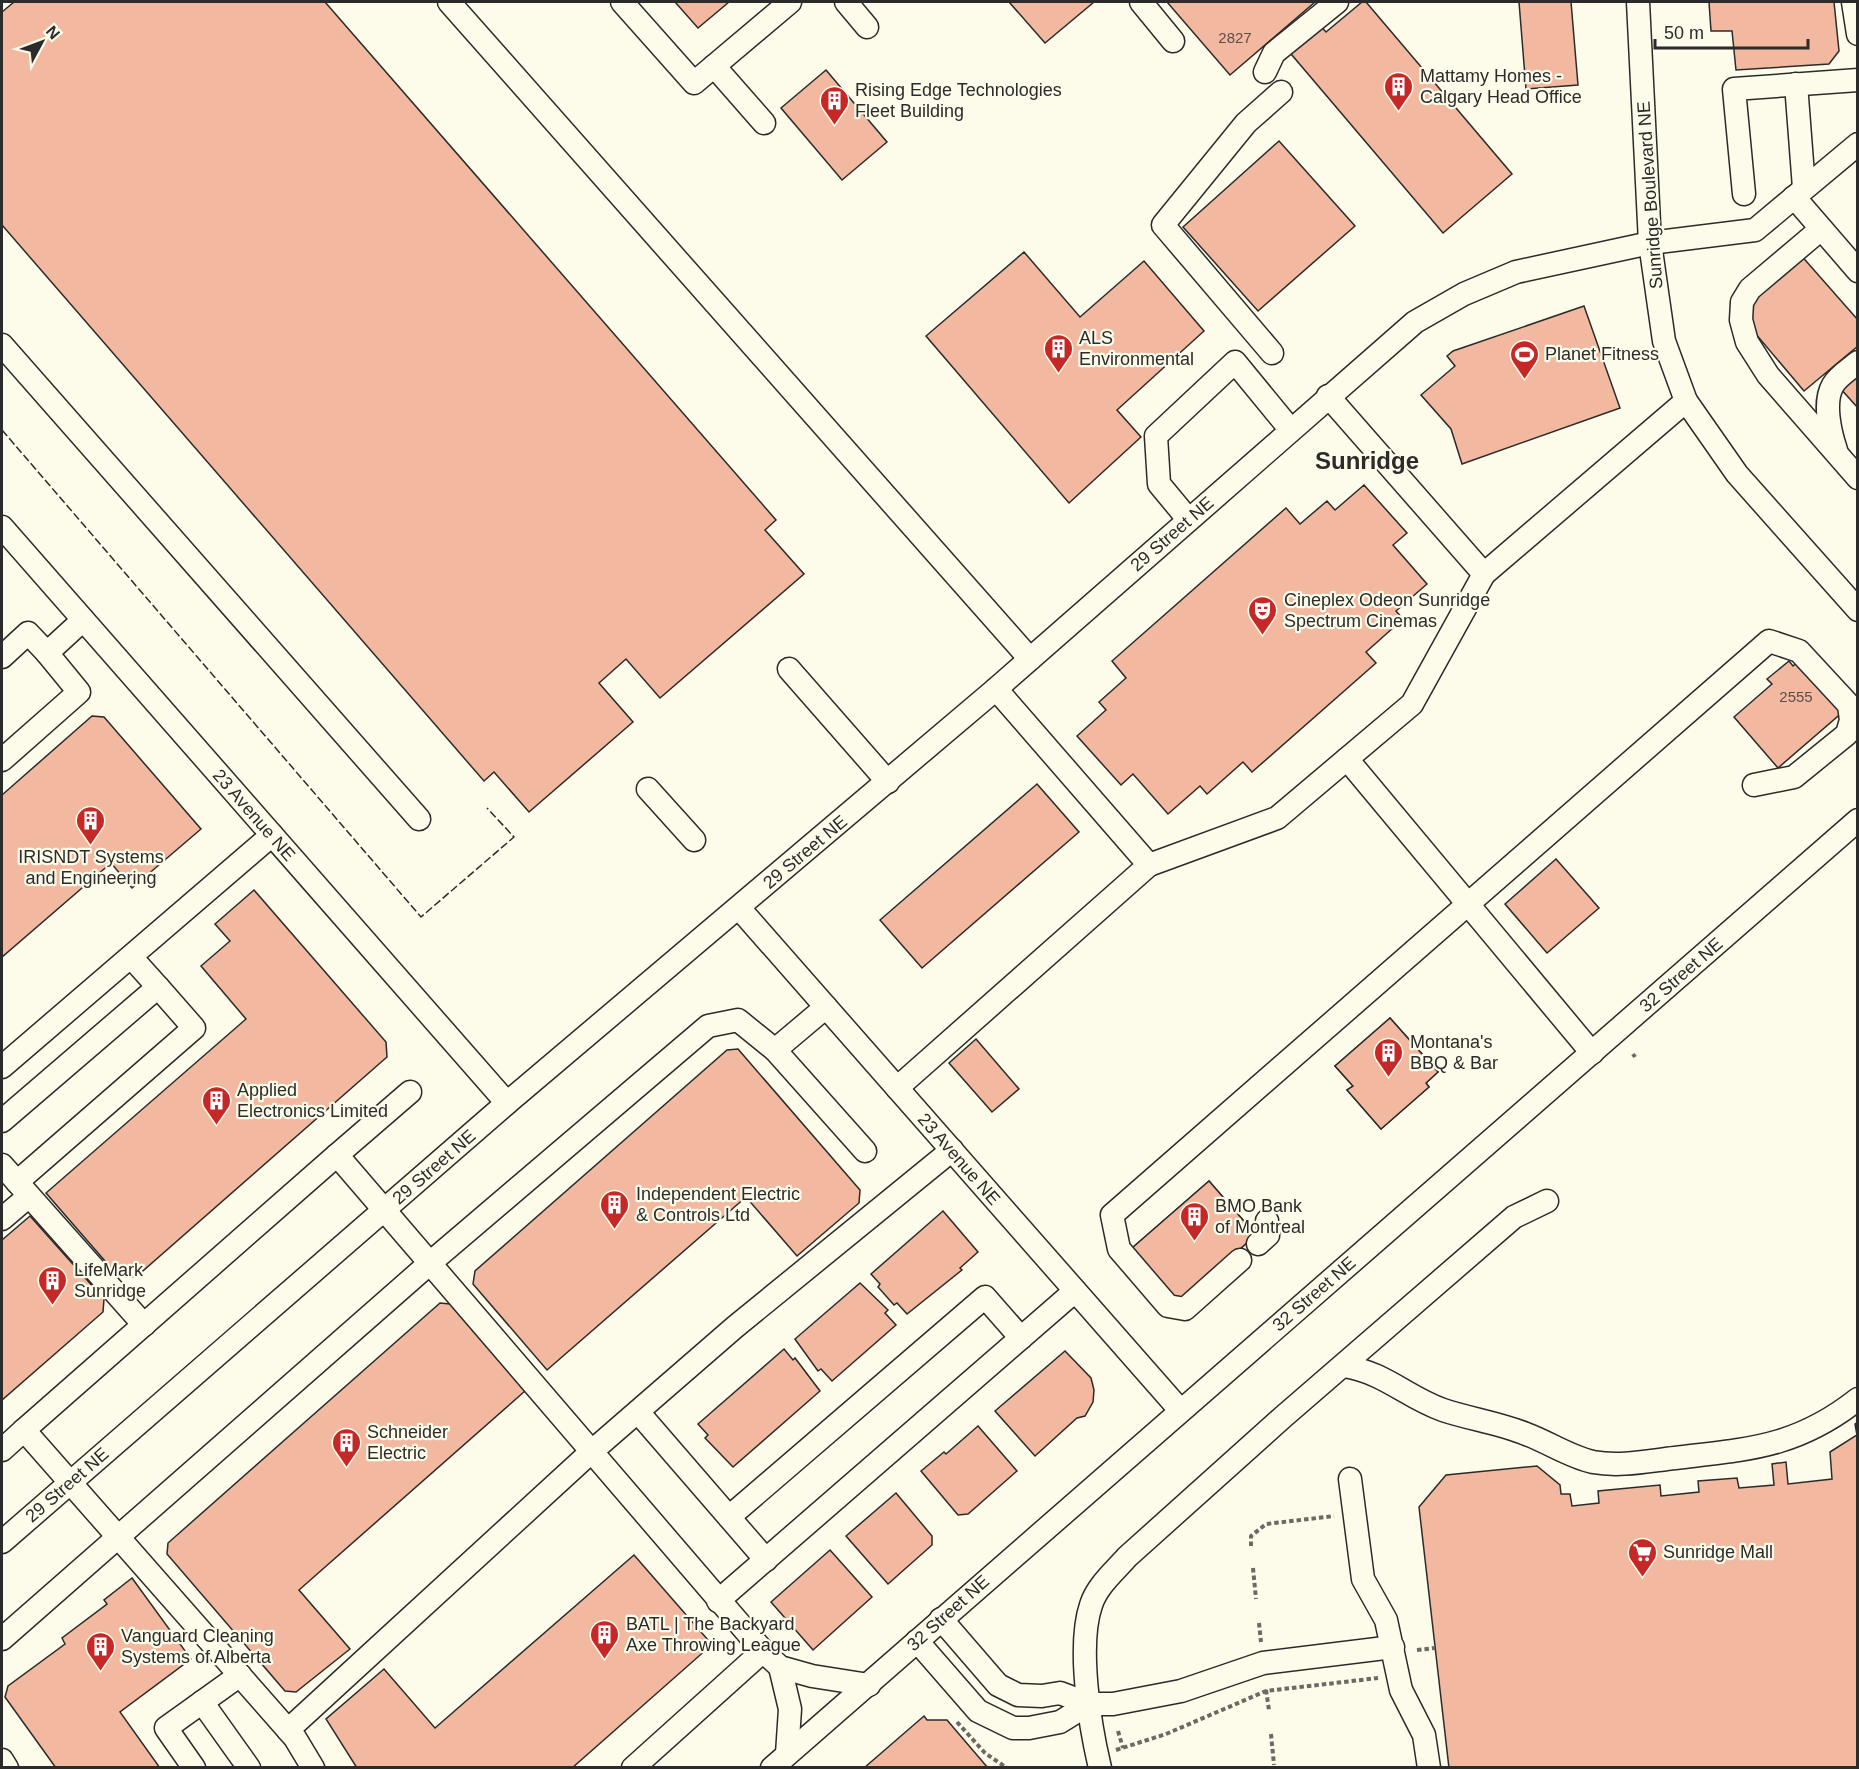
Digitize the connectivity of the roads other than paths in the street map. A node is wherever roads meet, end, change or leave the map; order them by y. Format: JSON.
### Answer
{"nodes":[{"id":1,"x":449,"y":2,"type":"edge"},
{"id":2,"x":622,"y":2,"type":"edge"},
{"id":3,"x":790,"y":2,"type":"edge"},
{"id":4,"x":846,"y":2,"type":"edge"},
{"id":5,"x":1141,"y":2,"type":"edge"},
{"id":6,"x":1337,"y":2,"type":"edge"},
{"id":7,"x":1638,"y":2,"type":"edge"},
{"id":8,"x":1853,"y":2,"type":"edge"},
{"id":9,"x":867,"y":27,"type":"dead end"},
{"id":10,"x":1857,"y":34,"type":"edge"},
{"id":11,"x":1173,"y":41,"type":"dead end"},
{"id":12,"x":714,"y":66,"type":"junction"},
{"id":13,"x":1264,"y":72,"type":"dead end"},
{"id":14,"x":1857,"y":80,"type":"edge"},
{"id":15,"x":1796,"y":84,"type":"junction"},
{"id":16,"x":1281,"y":92,"type":"dead end"},
{"id":17,"x":764,"y":123,"type":"dead end"},
{"id":18,"x":1857,"y":144,"type":"edge"},
{"id":19,"x":1799,"y":193,"type":"junction"},
{"id":20,"x":1744,"y":194,"type":"dead end"},
{"id":21,"x":1821,"y":229,"type":"junction"},
{"id":22,"x":1650,"y":243,"type":"junction"},
{"id":23,"x":1857,"y":271,"type":"edge"},
{"id":24,"x":2,"y":345,"type":"edge"},
{"id":25,"x":1272,"y":353,"type":"dead end"},
{"id":26,"x":1857,"y":362,"type":"edge"},
{"id":27,"x":1328,"y":396,"type":"junction"},
{"id":28,"x":1686,"y":401,"type":"junction"},
{"id":29,"x":1290,"y":429,"type":"junction"},
{"id":30,"x":1837,"y":454,"type":"junction"},
{"id":31,"x":1857,"y":470,"type":"edge"},
{"id":32,"x":1857,"y":478,"type":"edge"},
{"id":33,"x":1188,"y":519,"type":"junction"},
{"id":34,"x":2,"y":527,"type":"edge"},
{"id":35,"x":1484,"y":574,"type":"junction"},
{"id":36,"x":1853,"y":596,"type":"edge"},
{"id":37,"x":83,"y":620,"type":"junction"},
{"id":38,"x":47,"y":653,"type":"junction"},
{"id":39,"x":2,"y":657,"type":"edge"},
{"id":40,"x":1030,"y":659,"type":"junction"},
{"id":41,"x":789,"y":669,"type":"dead end"},
{"id":42,"x":996,"y":689,"type":"junction"},
{"id":43,"x":1347,"y":759,"type":"junction"},
{"id":44,"x":2,"y":760,"type":"edge"},
{"id":45,"x":888,"y":782,"type":"junction"},
{"id":46,"x":1754,"y":784,"type":"dead end"},
{"id":47,"x":648,"y":789,"type":"dead end"},
{"id":48,"x":419,"y":819,"type":"dead end"},
{"id":49,"x":1857,"y":820,"type":"edge"},
{"id":50,"x":272,"y":835,"type":"junction"},
{"id":51,"x":694,"y":840,"type":"dead end"},
{"id":52,"x":1149,"y":865,"type":"junction"},
{"id":53,"x":1470,"y":905,"type":"junction"},
{"id":54,"x":739,"y":908,"type":"junction"},
{"id":55,"x":132,"y":958,"type":"junction"},
{"id":56,"x":158,"y":987,"type":"junction"},
{"id":57,"x":826,"y":1007,"type":"junction"},
{"id":58,"x":775,"y":1050,"type":"junction"},
{"id":59,"x":1592,"y":1053,"type":"junction"},
{"id":60,"x":2,"y":1066,"type":"edge"},
{"id":61,"x":897,"y":1088,"type":"junction"},
{"id":62,"x":410,"y":1092,"type":"dead end"},
{"id":63,"x":507,"y":1103,"type":"junction"},
{"id":64,"x":2,"y":1121,"type":"edge"},
{"id":65,"x":952,"y":1150,"type":"junction"},
{"id":66,"x":865,"y":1151,"type":"dead end"},
{"id":67,"x":338,"y":1155,"type":"junction"},
{"id":68,"x":2,"y":1165,"type":"edge"},
{"id":69,"x":23,"y":1189,"type":"junction"},
{"id":70,"x":1547,"y":1201,"type":"dead end"},
{"id":71,"x":384,"y":1210,"type":"junction"},
{"id":72,"x":2,"y":1219,"type":"edge"},
{"id":73,"x":1267,"y":1221,"type":"dead end"},
{"id":74,"x":1258,"y":1244,"type":"dead end"},
{"id":75,"x":1240,"y":1260,"type":"dead end"},
{"id":76,"x":430,"y":1263,"type":"junction"},
{"id":77,"x":1076,"y":1291,"type":"junction"},
{"id":78,"x":144,"y":1325,"type":"junction"},
{"id":79,"x":1021,"y":1338,"type":"junction"},
{"id":80,"x":1344,"y":1366,"type":"junction"},
{"id":81,"x":1857,"y":1399,"type":"edge"},
{"id":82,"x":1180,"y":1410,"type":"junction"},
{"id":83,"x":638,"y":1412,"type":"junction"},
{"id":84,"x":24,"y":1430,"type":"junction"},
{"id":85,"x":2,"y":1450,"type":"edge"},
{"id":86,"x":591,"y":1452,"type":"junction"},
{"id":87,"x":1350,"y":1479,"type":"dead end"},
{"id":88,"x":72,"y":1481,"type":"junction"},
{"id":89,"x":729,"y":1517,"type":"junction"},
{"id":90,"x":119,"y":1536,"type":"junction"},
{"id":91,"x":2,"y":1542,"type":"edge"},
{"id":92,"x":766,"y":1560,"type":"junction"},
{"id":93,"x":718,"y":1601,"type":"junction"},
{"id":94,"x":941,"y":1619,"type":"junction"},
{"id":95,"x":2,"y":1638,"type":"edge"},
{"id":96,"x":917,"y":1641,"type":"junction"},
{"id":97,"x":1393,"y":1647,"type":"junction"},
{"id":98,"x":764,"y":1651,"type":"junction"},
{"id":99,"x":780,"y":1667,"type":"junction"},
{"id":100,"x":240,"y":1675,"type":"junction"},
{"id":101,"x":869,"y":1685,"type":"junction"},
{"id":102,"x":202,"y":1702,"type":"junction"},
{"id":103,"x":1089,"y":1704,"type":"junction"},
{"id":104,"x":288,"y":1730,"type":"junction"},
{"id":105,"x":2,"y":1760,"type":"edge"},
{"id":106,"x":779,"y":1760,"type":"edge"},
{"id":107,"x":1106,"y":1760,"type":"edge"},
{"id":108,"x":7,"y":1767,"type":"edge"},
{"id":109,"x":194,"y":1767,"type":"edge"},
{"id":110,"x":249,"y":1767,"type":"edge"},
{"id":111,"x":313,"y":1767,"type":"edge"},
{"id":112,"x":633,"y":1767,"type":"edge"},
{"id":113,"x":1429,"y":1767,"type":"edge"}],
"edges":[{"from":1,"to":40,"type":"street"},
{"from":2,"to":12,"type":"street"},
{"from":3,"to":12,"type":"street"},
{"from":4,"to":9,"type":"street"},
{"from":5,"to":11,"type":"street"},
{"from":6,"to":13,"type":"street"},
{"from":7,"to":22,"type":"street","name":"Sunridge Boulevard NE"},
{"from":8,"to":10,"type":"street"},
{"from":12,"to":17,"type":"street"},
{"from":14,"to":15,"type":"street"},
{"from":15,"to":19,"type":"street"},
{"from":15,"to":20,"type":"street"},
{"from":16,"to":25,"type":"street"},
{"from":18,"to":19,"type":"street","name":"29 Street NE"},
{"from":19,"to":21,"type":"street"},
{"from":19,"to":22,"type":"street","name":"29 Street NE"},
{"from":21,"to":23,"type":"street"},
{"from":21,"to":30,"type":"street"},
{"from":22,"to":27,"type":"street","name":"29 Street NE"},
{"from":22,"to":28,"type":"street","name":"Sunridge Boulevard NE"},
{"from":24,"to":48,"type":"street"},
{"from":26,"to":30,"type":"street"},
{"from":27,"to":29,"type":"street","name":"29 Street NE"},
{"from":27,"to":35,"type":"street"},
{"from":28,"to":35,"type":"street"},
{"from":28,"to":36,"type":"street","name":"Sunridge Boulevard NE"},
{"from":29,"to":33,"type":"street","name":"29 Street NE"},
{"from":29,"to":33,"type":"street"},
{"from":30,"to":31,"type":"street"},
{"from":30,"to":32,"type":"street"},
{"from":33,"to":40,"type":"street","name":"29 Street NE"},
{"from":34,"to":37,"type":"street","name":"23 Avenue NE"},
{"from":35,"to":43,"type":"street"},
{"from":37,"to":38,"type":"street"},
{"from":37,"to":50,"type":"street","name":"23 Avenue NE"},
{"from":38,"to":39,"type":"street"},
{"from":38,"to":44,"type":"street"},
{"from":40,"to":42,"type":"street","name":"29 Street NE"},
{"from":41,"to":45,"type":"street"},
{"from":42,"to":45,"type":"street","name":"29 Street NE"},
{"from":42,"to":52,"type":"street"},
{"from":43,"to":52,"type":"street"},
{"from":43,"to":53,"type":"street"},
{"from":45,"to":54,"type":"street","name":"29 Street NE"},
{"from":46,"to":53,"type":"street"},
{"from":47,"to":51,"type":"street"},
{"from":49,"to":59,"type":"street","name":"32 Street NE"},
{"from":50,"to":55,"type":"street"},
{"from":50,"to":63,"type":"street","name":"23 Avenue NE"},
{"from":52,"to":61,"type":"street"},
{"from":53,"to":59,"type":"street"},
{"from":53,"to":75,"type":"street"},
{"from":54,"to":57,"type":"street","name":"23 Avenue NE"},
{"from":54,"to":63,"type":"street","name":"29 Street NE"},
{"from":55,"to":56,"type":"street"},
{"from":55,"to":60,"type":"street"},
{"from":56,"to":64,"type":"street"},
{"from":56,"to":69,"type":"street"},
{"from":57,"to":58,"type":"street"},
{"from":57,"to":61,"type":"street","name":"23 Avenue NE"},
{"from":58,"to":66,"type":"street"},
{"from":58,"to":76,"type":"street"},
{"from":59,"to":82,"type":"street","name":"32 Street NE"},
{"from":61,"to":65,"type":"street","name":"23 Avenue NE"},
{"from":62,"to":67,"type":"street"},
{"from":63,"to":71,"type":"street","name":"29 Street NE"},
{"from":65,"to":77,"type":"street","name":"23 Avenue NE"},
{"from":65,"to":83,"type":"street"},
{"from":67,"to":71,"type":"street"},
{"from":67,"to":78,"type":"street"},
{"from":68,"to":69,"type":"street"},
{"from":69,"to":72,"type":"street"},
{"from":69,"to":78,"type":"street"},
{"from":70,"to":80,"type":"street"},
{"from":71,"to":76,"type":"street"},
{"from":71,"to":88,"type":"street","name":"29 Street NE"},
{"from":73,"to":74,"type":"street"},
{"from":76,"to":86,"type":"street"},
{"from":76,"to":90,"type":"street"},
{"from":77,"to":79,"type":"street"},
{"from":77,"to":82,"type":"street","name":"23 Avenue NE"},
{"from":78,"to":84,"type":"street"},
{"from":79,"to":89,"type":"street"},
{"from":79,"to":92,"type":"street"},
{"from":80,"to":81,"type":"street"},
{"from":80,"to":103,"type":"street"},
{"from":82,"to":94,"type":"street","name":"32 Street NE"},
{"from":83,"to":86,"type":"street"},
{"from":83,"to":89,"type":"street"},
{"from":84,"to":85,"type":"street"},
{"from":84,"to":88,"type":"street"},
{"from":86,"to":93,"type":"street"},
{"from":86,"to":104,"type":"street"},
{"from":87,"to":97,"type":"street"},
{"from":88,"to":90,"type":"street"},
{"from":88,"to":91,"type":"street","name":"29 Street NE"},
{"from":89,"to":92,"type":"street"},
{"from":90,"to":95,"type":"street"},
{"from":90,"to":100,"type":"street"},
{"from":92,"to":93,"type":"street"},
{"from":93,"to":98,"type":"street"},
{"from":94,"to":96,"type":"street","name":"32 Street NE"},
{"from":94,"to":103,"type":"street"},
{"from":96,"to":101,"type":"street","name":"32 Street NE"},
{"from":96,"to":103,"type":"street"},
{"from":97,"to":103,"type":"street"},
{"from":97,"to":113,"type":"street"},
{"from":98,"to":99,"type":"street"},
{"from":98,"to":112,"type":"street"},
{"from":99,"to":101,"type":"street"},
{"from":99,"to":106,"type":"street"},
{"from":100,"to":102,"type":"street"},
{"from":100,"to":104,"type":"street"},
{"from":101,"to":106,"type":"street","name":"32 Street NE"},
{"from":102,"to":109,"type":"street"},
{"from":102,"to":110,"type":"street"},
{"from":103,"to":107,"type":"street"},
{"from":104,"to":111,"type":"street"},
{"from":105,"to":108,"type":"street"}]}
